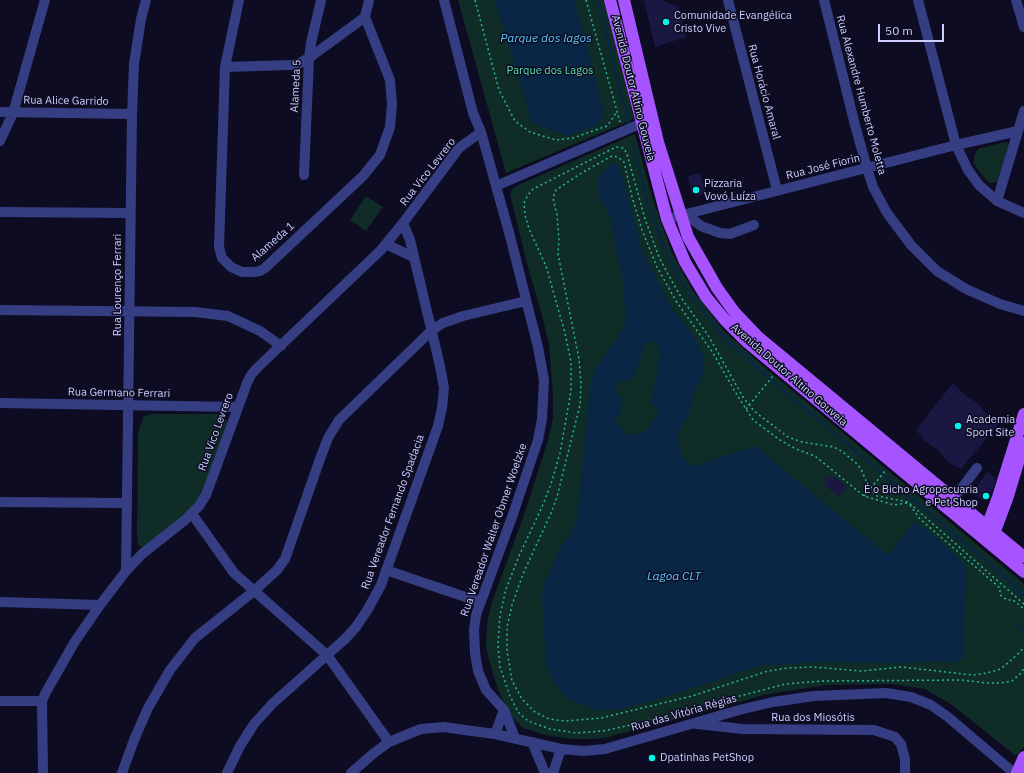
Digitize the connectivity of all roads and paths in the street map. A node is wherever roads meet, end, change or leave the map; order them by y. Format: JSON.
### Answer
{"nodes":[{"id":1,"x":45,"y":0,"type":"edge"},
{"id":2,"x":146,"y":0,"type":"edge"},
{"id":3,"x":239,"y":0,"type":"edge"},
{"id":4,"x":322,"y":0,"type":"edge"},
{"id":5,"x":369,"y":0,"type":"edge"},
{"id":6,"x":444,"y":0,"type":"edge"},
{"id":7,"x":475,"y":0,"type":"edge"},
{"id":8,"x":586,"y":0,"type":"edge"},
{"id":9,"x":610,"y":0,"type":"edge"},
{"id":10,"x":624,"y":0,"type":"edge"},
{"id":11,"x":728,"y":0,"type":"edge"},
{"id":12,"x":824,"y":0,"type":"edge"},
{"id":13,"x":918,"y":0,"type":"edge"},
{"id":14,"x":1016,"y":0,"type":"edge"},
{"id":15,"x":365,"y":17,"type":"junction"},
{"id":16,"x":1024,"y":27,"type":"edge"},
{"id":17,"x":309,"y":58,"type":"junction"},
{"id":18,"x":225,"y":67,"type":"junction"},
{"id":19,"x":1024,"y":111,"type":"edge"},
{"id":20,"x":0,"y":112,"type":"edge"},
{"id":21,"x":13,"y":112,"type":"junction"},
{"id":22,"x":132,"y":114,"type":"junction"},
{"id":23,"x":642,"y":123,"type":"junction"},
{"id":24,"x":481,"y":132,"type":"junction"},
{"id":25,"x":1018,"y":132,"type":"junction"},
{"id":26,"x":0,"y":141,"type":"edge"},
{"id":27,"x":658,"y":142,"type":"junction"},
{"id":28,"x":956,"y":145,"type":"junction"},
{"id":29,"x":867,"y":168,"type":"junction"},
{"id":30,"x":304,"y":175,"type":"dead end"},
{"id":31,"x":496,"y":186,"type":"junction"},
{"id":32,"x":777,"y":190,"type":"junction"},
{"id":33,"x":997,"y":201,"type":"junction"},
{"id":34,"x":0,"y":212,"type":"edge"},
{"id":35,"x":130,"y":213,"type":"junction"},
{"id":36,"x":1024,"y":213,"type":"edge"},
{"id":37,"x":684,"y":216,"type":"junction"},
{"id":38,"x":667,"y":219,"type":"junction"},
{"id":39,"x":403,"y":223,"type":"junction"},
{"id":40,"x":754,"y":225,"type":"dead end"},
{"id":41,"x":386,"y":244,"type":"junction"},
{"id":42,"x":413,"y":257,"type":"junction"},
{"id":43,"x":526,"y":301,"type":"junction"},
{"id":44,"x":0,"y":310,"type":"edge"},
{"id":45,"x":130,"y":311,"type":"junction"},
{"id":46,"x":1024,"y":311,"type":"edge"},
{"id":47,"x":432,"y":330,"type":"junction"},
{"id":48,"x":281,"y":346,"type":"junction"},
{"id":49,"x":771,"y":378,"type":"dead end"},
{"id":50,"x":0,"y":403,"type":"edge"},
{"id":51,"x":749,"y":404,"type":"junction"},
{"id":52,"x":128,"y":405,"type":"junction"},
{"id":53,"x":238,"y":407,"type":"junction"},
{"id":54,"x":746,"y":409,"type":"junction"},
{"id":55,"x":1024,"y":414,"type":"edge"},
{"id":56,"x":1024,"y":443,"type":"edge"},
{"id":57,"x":889,"y":452,"type":"junction"},
{"id":58,"x":977,"y":468,"type":"dead end"},
{"id":59,"x":884,"y":472,"type":"dead end"},
{"id":60,"x":870,"y":490,"type":"junction"},
{"id":61,"x":864,"y":496,"type":"junction"},
{"id":62,"x":954,"y":498,"type":"junction"},
{"id":63,"x":0,"y":502,"type":"edge"},
{"id":64,"x":908,"y":502,"type":"junction"},
{"id":65,"x":127,"y":503,"type":"junction"},
{"id":66,"x":192,"y":514,"type":"junction"},
{"id":67,"x":991,"y":529,"type":"junction"},
{"id":68,"x":986,"y":541,"type":"junction"},
{"id":69,"x":1024,"y":557,"type":"edge"},
{"id":70,"x":386,"y":570,"type":"junction"},
{"id":71,"x":126,"y":571,"type":"junction"},
{"id":72,"x":1024,"y":572,"type":"edge"},
{"id":73,"x":254,"y":591,"type":"junction"},
{"id":74,"x":0,"y":602,"type":"edge"},
{"id":75,"x":480,"y":602,"type":"junction"},
{"id":76,"x":1024,"y":604,"type":"edge"},
{"id":77,"x":100,"y":605,"type":"junction"},
{"id":78,"x":1024,"y":609,"type":"edge"},
{"id":79,"x":1024,"y":647,"type":"edge"},
{"id":80,"x":327,"y":655,"type":"junction"},
{"id":81,"x":1024,"y":668,"type":"edge"},
{"id":82,"x":0,"y":700,"type":"edge"},
{"id":83,"x":42,"y":701,"type":"junction"},
{"id":84,"x":504,"y":710,"type":"junction"},
{"id":85,"x":692,"y":724,"type":"junction"},
{"id":86,"x":495,"y":734,"type":"junction"},
{"id":87,"x":515,"y":738,"type":"junction"},
{"id":88,"x":389,"y":742,"type":"junction"},
{"id":89,"x":532,"y":742,"type":"junction"},
{"id":90,"x":561,"y":749,"type":"junction"},
{"id":91,"x":1024,"y":757,"type":"edge"},
{"id":92,"x":1012,"y":772,"type":"edge"},
{"id":93,"x":43,"y":773,"type":"edge"},
{"id":94,"x":122,"y":773,"type":"edge"},
{"id":95,"x":227,"y":773,"type":"edge"},
{"id":96,"x":351,"y":773,"type":"edge"},
{"id":97,"x":545,"y":773,"type":"edge"},
{"id":98,"x":553,"y":773,"type":"edge"},
{"id":99,"x":905,"y":773,"type":"edge"}],
"edges":[{"from":1,"to":21,"type":"street"},
{"from":2,"to":22,"type":"street","name":"Rua Lourenço Ferrari"},
{"from":3,"to":18,"type":"street","name":"Alameda 1"},
{"from":4,"to":17,"type":"street","name":"Alameda 5"},
{"from":5,"to":15,"type":"street"},
{"from":6,"to":24,"type":"street","name":"Rua Vereador Walter Obmer Woelzke"},
{"from":7,"to":8,"type":"path"},
{"from":9,"to":23,"type":"main road","name":"Avenida Doutor Altino Gouveia"},
{"from":10,"to":27,"type":"main road","name":"Avenida Doutor Altino Gouveia"},
{"from":11,"to":32,"type":"street","name":"Rua Horácio Amaral"},
{"from":12,"to":29,"type":"street","name":"Rua Alexandre Humberto Moletta"},
{"from":13,"to":28,"type":"street"},
{"from":14,"to":16,"type":"street"},
{"from":15,"to":17,"type":"street"},
{"from":15,"to":18,"type":"street","name":"Alameda 1"},
{"from":17,"to":18,"type":"street"},
{"from":17,"to":30,"type":"street","name":"Alameda 5"},
{"from":19,"to":25,"type":"street"},
{"from":20,"to":21,"type":"street","name":"Rua Alice Garrido"},
{"from":21,"to":22,"type":"street","name":"Rua Alice Garrido"},
{"from":21,"to":26,"type":"street"},
{"from":22,"to":35,"type":"street","name":"Rua Lourenço Ferrari"},
{"from":23,"to":27,"type":"street"},
{"from":23,"to":31,"type":"street"},
{"from":23,"to":38,"type":"main road","name":"Avenida Doutor Altino Gouveia"},
{"from":24,"to":31,"type":"street","name":"Rua Vereador Walter Obmer Woelzke"},
{"from":24,"to":39,"type":"street","name":"Rua Vico Levrero"},
{"from":25,"to":28,"type":"street","name":"Rua José Fiorin"},
{"from":25,"to":33,"type":"street"},
{"from":27,"to":37,"type":"main road","name":"Avenida Doutor Altino Gouveia"},
{"from":28,"to":29,"type":"street","name":"Rua José Fiorin"},
{"from":28,"to":33,"type":"street"},
{"from":29,"to":32,"type":"street","name":"Rua José Fiorin"},
{"from":29,"to":46,"type":"street","name":"Rua Alexandre Humberto Moletta"},
{"from":31,"to":43,"type":"street","name":"Rua Vereador Walter Obmer Woelzke"},
{"from":32,"to":37,"type":"street","name":"Rua José Fiorin"},
{"from":33,"to":36,"type":"street"},
{"from":34,"to":35,"type":"street"},
{"from":35,"to":45,"type":"street","name":"Rua Lourenço Ferrari"},
{"from":37,"to":38,"type":"street","name":"Rua José Fiorin"},
{"from":37,"to":40,"type":"street"},
{"from":37,"to":57,"type":"main road","name":"Avenida Doutor Altino Gouveia"},
{"from":38,"to":57,"type":"main road","name":"Avenida Doutor Altino Gouveia"},
{"from":39,"to":41,"type":"street","name":"Rua Vico Levrero"},
{"from":39,"to":42,"type":"street","name":"Rua Vereador Fernando Spadacia"},
{"from":41,"to":42,"type":"street"},
{"from":41,"to":48,"type":"street","name":"Rua Vico Levrero"},
{"from":42,"to":47,"type":"street","name":"Rua Vereador Fernando Spadacia"},
{"from":43,"to":47,"type":"street"},
{"from":43,"to":75,"type":"street","name":"Rua Vereador Walter Obmer Woelzke"},
{"from":44,"to":45,"type":"street"},
{"from":45,"to":48,"type":"street"},
{"from":45,"to":52,"type":"street","name":"Rua Lourenço Ferrari"},
{"from":47,"to":70,"type":"street","name":"Rua Vereador Fernando Spadacia"},
{"from":47,"to":73,"type":"street"},
{"from":48,"to":53,"type":"street","name":"Rua Vico Levrero"},
{"from":49,"to":51,"type":"path"},
{"from":50,"to":52,"type":"street","name":"Rua Germano Ferrari"},
{"from":51,"to":54,"type":"path"},
{"from":51,"to":60,"type":"path"},
{"from":51,"to":81,"type":"path"},
{"from":52,"to":53,"type":"street","name":"Rua Germano Ferrari"},
{"from":52,"to":65,"type":"street","name":"Rua Lourenço Ferrari"},
{"from":53,"to":66,"type":"street","name":"Rua Vico Levrero"},
{"from":54,"to":61,"type":"path"},
{"from":54,"to":79,"type":"path"},
{"from":55,"to":67,"type":"main road"},
{"from":56,"to":67,"type":"main road"},
{"from":57,"to":62,"type":"main road","name":"Avenida Doutor Altino Gouveia"},
{"from":57,"to":68,"type":"main road","name":"Avenida Doutor Altino Gouveia"},
{"from":58,"to":62,"type":"street"},
{"from":59,"to":60,"type":"path"},
{"from":60,"to":61,"type":"path"},
{"from":60,"to":64,"type":"path"},
{"from":61,"to":64,"type":"path"},
{"from":62,"to":67,"type":"main road","name":"Avenida Doutor Altino Gouveia"},
{"from":63,"to":65,"type":"street"},
{"from":64,"to":76,"type":"path"},
{"from":64,"to":78,"type":"path"},
{"from":65,"to":71,"type":"street","name":"Rua Lourenço Ferrari"},
{"from":66,"to":71,"type":"street","name":"Rua Vico Levrero"},
{"from":66,"to":73,"type":"street"},
{"from":67,"to":68,"type":"main road"},
{"from":67,"to":69,"type":"main road","name":"Avenida Doutor Altino Gouveia"},
{"from":68,"to":72,"type":"main road","name":"Avenida Doutor Altino Gouveia"},
{"from":70,"to":75,"type":"street"},
{"from":70,"to":80,"type":"street","name":"Rua Vereador Fernando Spadacia"},
{"from":71,"to":77,"type":"street","name":"Rua Vico Levrero"},
{"from":73,"to":80,"type":"street"},
{"from":73,"to":94,"type":"street"},
{"from":74,"to":77,"type":"street"},
{"from":75,"to":84,"type":"street","name":"Rua Vereador Walter Obmer Woelzke"},
{"from":77,"to":83,"type":"street","name":"Rua Vico Levrero"},
{"from":80,"to":88,"type":"street"},
{"from":80,"to":95,"type":"street","name":"Rua Vereador Fernando Spadacia"},
{"from":82,"to":83,"type":"street"},
{"from":83,"to":93,"type":"street","name":"Rua Vico Levrero"},
{"from":84,"to":86,"type":"street"},
{"from":84,"to":87,"type":"street","name":"Rua Vereador Walter Obmer Woelzke"},
{"from":85,"to":90,"type":"street","name":"Rua das Vitória Régias"},
{"from":85,"to":92,"type":"street","name":"Rua das Vitória Régias"},
{"from":85,"to":99,"type":"street","name":"Rua dos Miosótis"},
{"from":86,"to":87,"type":"street","name":"Rua das Vitória Régias"},
{"from":86,"to":88,"type":"street","name":"Rua das Vitória Régias"},
{"from":87,"to":89,"type":"street","name":"Rua das Vitória Régias"},
{"from":88,"to":96,"type":"street","name":"Rua das Vitória Régias"},
{"from":89,"to":90,"type":"street","name":"Rua das Vitória Régias"},
{"from":89,"to":97,"type":"street"},
{"from":90,"to":98,"type":"street"},
{"from":91,"to":92,"type":"main road"}]}
